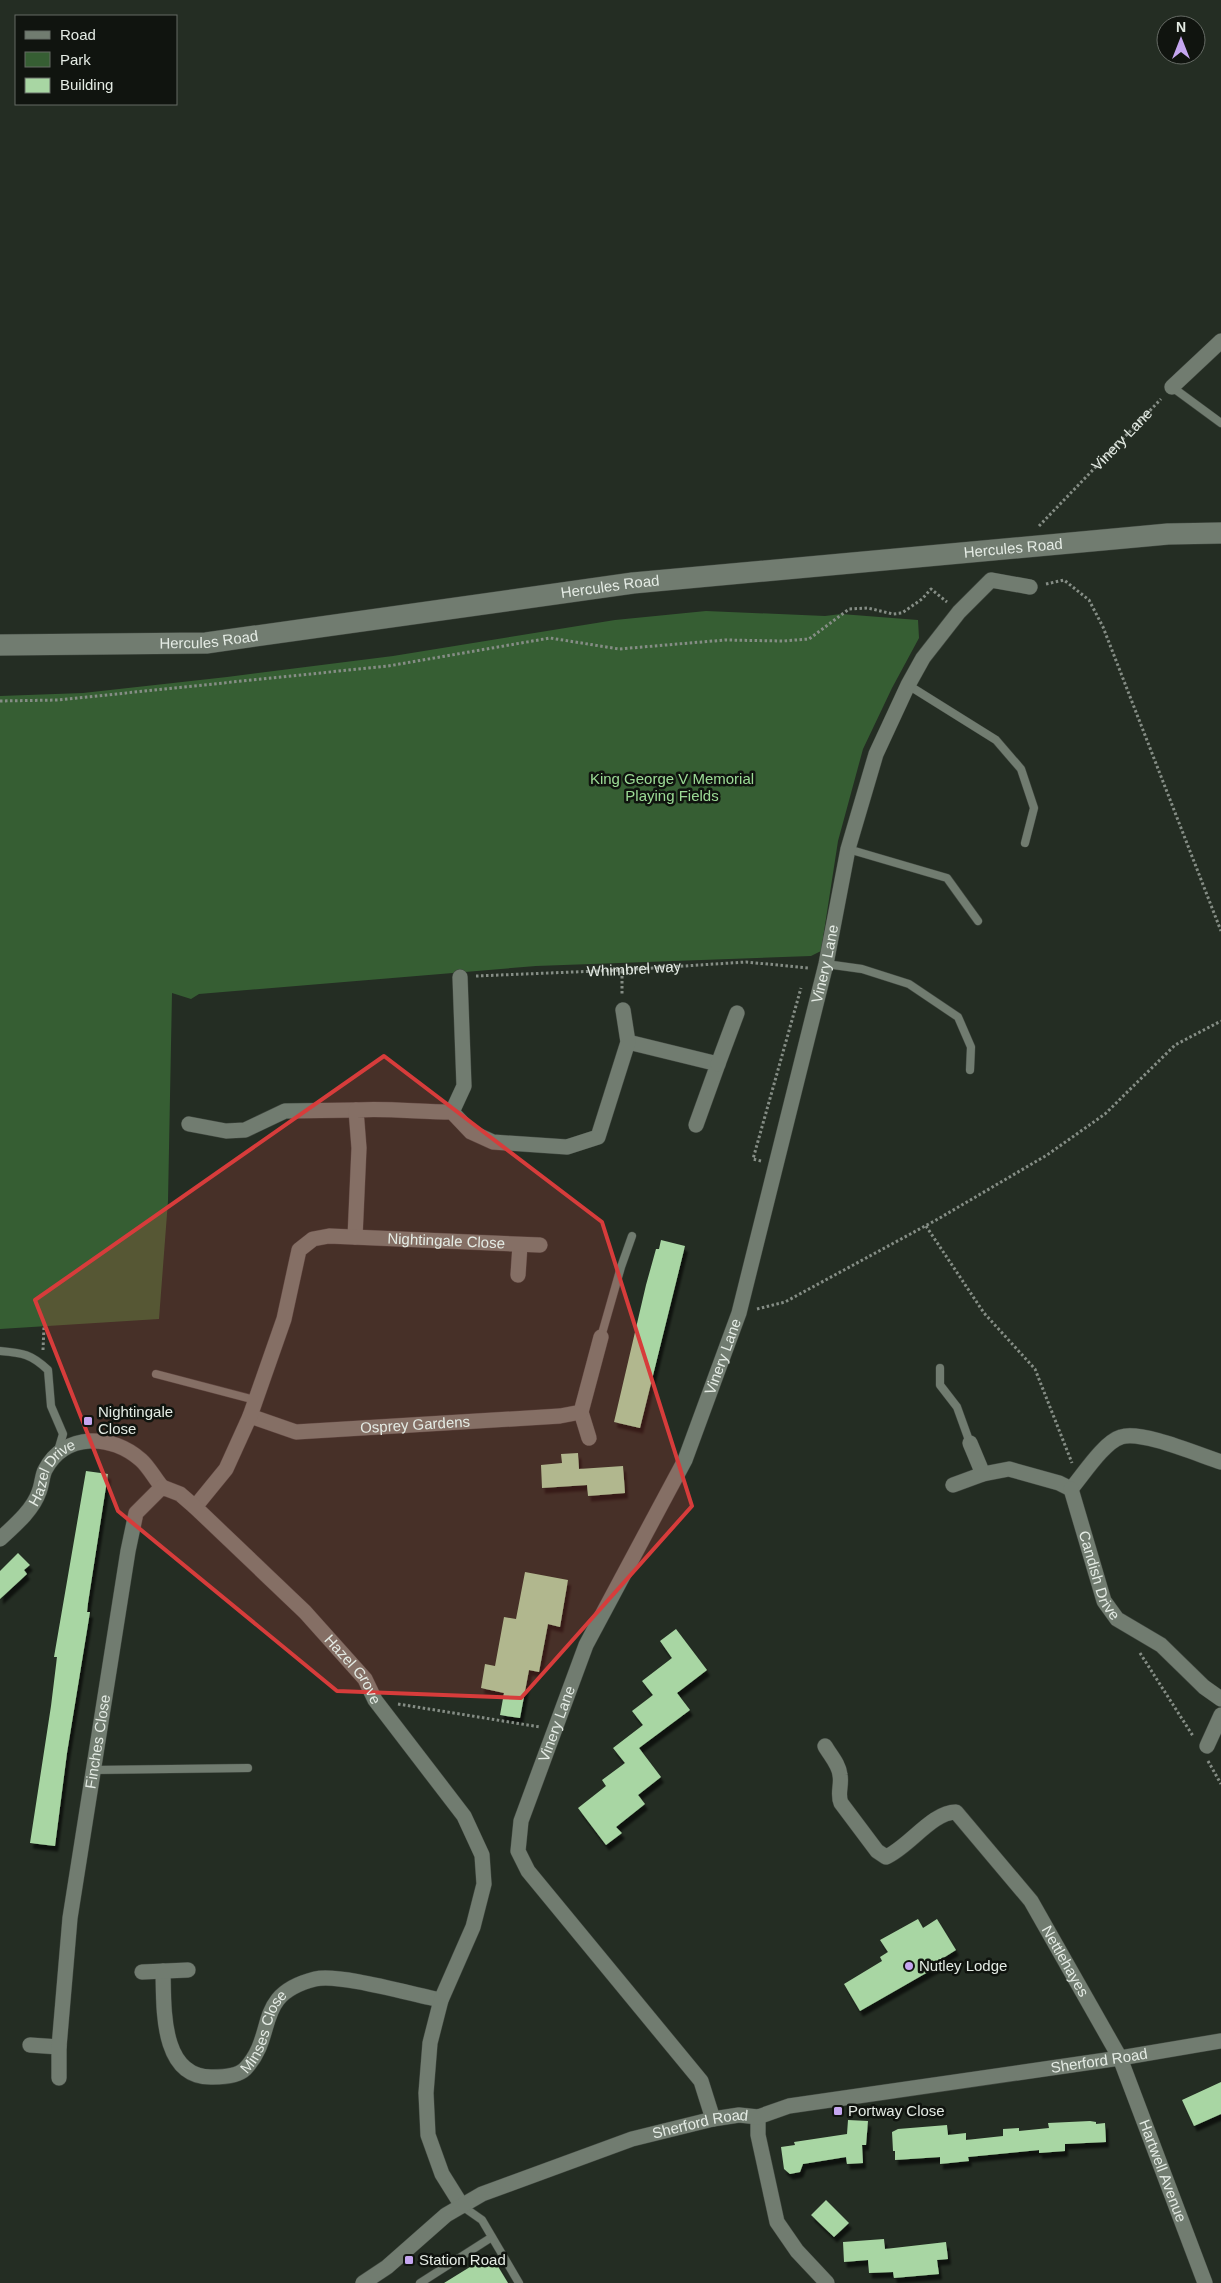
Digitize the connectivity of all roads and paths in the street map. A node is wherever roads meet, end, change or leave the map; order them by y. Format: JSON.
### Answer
{"nodes":[{"id":1,"x":1221,"y":341,"type":"edge"},
{"id":2,"x":1172,"y":387,"type":"junction"},
{"id":3,"x":1221,"y":423,"type":"edge"},
{"id":4,"x":1032,"y":532,"type":"dead end"},
{"id":5,"x":1221,"y":533,"type":"edge"},
{"id":6,"x":1030,"y":586,"type":"joint"},
{"id":7,"x":959,"y":612,"type":"junction"},
{"id":8,"x":0,"y":645,"type":"edge"},
{"id":9,"x":908,"y":685,"type":"junction"},
{"id":10,"x":0,"y":702,"type":"edge"},
{"id":11,"x":1025,"y":843,"type":"dead end"},
{"id":12,"x":848,"y":849,"type":"junction"},
{"id":13,"x":978,"y":921,"type":"dead end"},
{"id":14,"x":1221,"y":931,"type":"edge"},
{"id":15,"x":825,"y":967,"type":"junction"},
{"id":16,"x":807,"y":968,"type":"junction"},
{"id":17,"x":622,"y":970,"type":"junction"},
{"id":18,"x":460,"y":977,"type":"joint"},
{"id":19,"x":804,"y":977,"type":"dead end"},
{"id":20,"x":801,"y":987,"type":"dead end"},
{"id":21,"x":623,"y":1010,"type":"joint"},
{"id":22,"x":737,"y":1013,"type":"dead end"},
{"id":23,"x":1221,"y":1021,"type":"edge"},
{"id":24,"x":628,"y":1042,"type":"junction"},
{"id":25,"x":718,"y":1064,"type":"junction"},
{"id":26,"x":970,"y":1070,"type":"dead end"},
{"id":27,"x":356,"y":1110,"type":"junction"},
{"id":28,"x":452,"y":1112,"type":"junction"},
{"id":29,"x":189,"y":1124,"type":"dead end"},
{"id":30,"x":696,"y":1125,"type":"dead end"},
{"id":31,"x":776,"y":1165,"type":"junction"},
{"id":32,"x":926,"y":1226,"type":"junction"},
{"id":33,"x":632,"y":1236,"type":"dead end"},
{"id":34,"x":355,"y":1237,"type":"junction"},
{"id":35,"x":520,"y":1244,"type":"junction"},
{"id":36,"x":540,"y":1246,"type":"dead end"},
{"id":37,"x":518,"y":1275,"type":"dead end"},
{"id":38,"x":739,"y":1313,"type":"junction"},
{"id":39,"x":44,"y":1326,"type":"dead end"},
{"id":40,"x":601,"y":1338,"type":"joint"},
{"id":41,"x":0,"y":1351,"type":"edge"},
{"id":42,"x":42,"y":1364,"type":"junction"},
{"id":43,"x":940,"y":1368,"type":"dead end"},
{"id":44,"x":156,"y":1374,"type":"dead end"},
{"id":45,"x":256,"y":1400,"type":"junction"},
{"id":46,"x":581,"y":1412,"type":"junction"},
{"id":47,"x":250,"y":1416,"type":"junction"},
{"id":48,"x":589,"y":1438,"type":"dead end"},
{"id":49,"x":970,"y":1444,"type":"joint"},
{"id":50,"x":58,"y":1453,"type":"junction"},
{"id":51,"x":1221,"y":1462,"type":"edge"},
{"id":52,"x":983,"y":1474,"type":"junction"},
{"id":53,"x":953,"y":1485,"type":"dead end"},
{"id":54,"x":1074,"y":1485,"type":"junction"},
{"id":55,"x":162,"y":1488,"type":"junction"},
{"id":56,"x":195,"y":1507,"type":"junction"},
{"id":57,"x":0,"y":1539,"type":"edge"},
{"id":58,"x":1136,"y":1648,"type":"dead end"},
{"id":59,"x":1221,"y":1699,"type":"edge"},
{"id":60,"x":375,"y":1700,"type":"junction"},
{"id":61,"x":1221,"y":1716,"type":"edge"},
{"id":62,"x":556,"y":1730,"type":"junction"},
{"id":63,"x":825,"y":1746,"type":"dead end"},
{"id":64,"x":1202,"y":1746,"type":"junction"},
{"id":65,"x":248,"y":1768,"type":"dead end"},
{"id":66,"x":93,"y":1770,"type":"junction"},
{"id":67,"x":1221,"y":1784,"type":"edge"},
{"id":68,"x":188,"y":1970,"type":"dead end"},
{"id":69,"x":163,"y":1971,"type":"junction"},
{"id":70,"x":142,"y":1972,"type":"dead end"},
{"id":71,"x":441,"y":2000,"type":"junction"},
{"id":72,"x":1221,"y":2041,"type":"edge"},
{"id":73,"x":30,"y":2045,"type":"dead end"},
{"id":74,"x":59,"y":2047,"type":"junction"},
{"id":75,"x":1120,"y":2058,"type":"junction"},
{"id":76,"x":59,"y":2078,"type":"dead end"},
{"id":77,"x":758,"y":2117,"type":"junction"},
{"id":78,"x":714,"y":2119,"type":"junction"},
{"id":79,"x":462,"y":2206,"type":"junction"},
{"id":80,"x":492,"y":2236,"type":"junction"},
{"id":81,"x":363,"y":2283,"type":"edge"},
{"id":82,"x":420,"y":2283,"type":"edge"},
{"id":83,"x":519,"y":2283,"type":"edge"},
{"id":84,"x":827,"y":2283,"type":"edge"},
{"id":85,"x":1204,"y":2283,"type":"edge"}],
"edges":[{"from":1,"to":2,"type":"street"},
{"from":2,"to":3,"type":"lane"},
{"from":2,"to":4,"type":"path","name":"Vinery Lane"},
{"from":5,"to":8,"type":"street","name":"Hercules Road"},
{"from":6,"to":7,"type":"street","name":"Vinery Lane"},
{"from":6,"to":14,"type":"path"},
{"from":7,"to":9,"type":"street","name":"Vinery Lane"},
{"from":7,"to":10,"type":"path"},
{"from":9,"to":11,"type":"lane"},
{"from":9,"to":12,"type":"street","name":"Vinery Lane"},
{"from":12,"to":13,"type":"lane"},
{"from":12,"to":15,"type":"street","name":"Vinery Lane"},
{"from":15,"to":16,"type":"path","name":"Whimbrel way"},
{"from":15,"to":26,"type":"lane"},
{"from":15,"to":31,"type":"street","name":"Vinery Lane"},
{"from":16,"to":17,"type":"path","name":"Whimbrel way"},
{"from":16,"to":19,"type":"path"},
{"from":17,"to":18,"type":"path","name":"Whimbrel way"},
{"from":17,"to":21,"type":"path"},
{"from":18,"to":28,"type":"street"},
{"from":20,"to":31,"type":"path"},
{"from":21,"to":24,"type":"street"},
{"from":22,"to":25,"type":"street"},
{"from":23,"to":32,"type":"path"},
{"from":24,"to":25,"type":"street"},
{"from":24,"to":28,"type":"street"},
{"from":25,"to":30,"type":"street"},
{"from":27,"to":28,"type":"street"},
{"from":27,"to":29,"type":"street"},
{"from":27,"to":34,"type":"street"},
{"from":31,"to":38,"type":"street","name":"Vinery Lane"},
{"from":32,"to":38,"type":"path"},
{"from":32,"to":54,"type":"path"},
{"from":33,"to":40,"type":"lane"},
{"from":34,"to":35,"type":"street","name":"Nightingale Close"},
{"from":34,"to":45,"type":"street","name":"Nightingale Close"},
{"from":35,"to":36,"type":"street","name":"Nightingale Close"},
{"from":35,"to":37,"type":"street","name":"Nightingale Close"},
{"from":38,"to":62,"type":"street","name":"Vinery Lane"},
{"from":39,"to":42,"type":"path"},
{"from":40,"to":46,"type":"street"},
{"from":41,"to":42,"type":"lane"},
{"from":42,"to":50,"type":"lane"},
{"from":43,"to":49,"type":"lane"},
{"from":44,"to":45,"type":"lane"},
{"from":45,"to":47,"type":"street","name":"Nightingale Close"},
{"from":46,"to":47,"type":"street","name":"Osprey Gardens"},
{"from":46,"to":48,"type":"street"},
{"from":47,"to":56,"type":"street","name":"Nightingale Close"},
{"from":49,"to":52,"type":"street"},
{"from":50,"to":55,"type":"street","name":"Hazel Drive"},
{"from":50,"to":57,"type":"street","name":"Hazel Drive"},
{"from":51,"to":54,"type":"street"},
{"from":52,"to":53,"type":"street"},
{"from":52,"to":54,"type":"street"},
{"from":54,"to":59,"type":"street","name":"Candish Drive"},
{"from":55,"to":56,"type":"street"},
{"from":55,"to":66,"type":"street","name":"Finches Close"},
{"from":56,"to":60,"type":"street","name":"Hazel Grove"},
{"from":58,"to":64,"type":"path"},
{"from":60,"to":62,"type":"path"},
{"from":60,"to":71,"type":"street","name":"Hazel Grove"},
{"from":61,"to":64,"type":"street"},
{"from":62,"to":78,"type":"street","name":"Vinery Lane"},
{"from":63,"to":75,"type":"street","name":"Nettlehayes"},
{"from":64,"to":67,"type":"path"},
{"from":65,"to":66,"type":"lane"},
{"from":66,"to":74,"type":"street","name":"Finches Close"},
{"from":68,"to":69,"type":"street"},
{"from":69,"to":70,"type":"street"},
{"from":69,"to":71,"type":"street","name":"Minses Close"},
{"from":71,"to":79,"type":"street"},
{"from":72,"to":75,"type":"street","name":"Sherford Road"},
{"from":73,"to":74,"type":"street"},
{"from":74,"to":76,"type":"street","name":"Finches Close"},
{"from":75,"to":77,"type":"street","name":"Sherford Road"},
{"from":75,"to":85,"type":"street","name":"Hartwell Avenue"},
{"from":77,"to":78,"type":"street","name":"Sherford Road"},
{"from":77,"to":84,"type":"street"},
{"from":78,"to":79,"type":"street","name":"Sherford Road"},
{"from":79,"to":80,"type":"lane"},
{"from":79,"to":81,"type":"street","name":"Sherford Road"},
{"from":80,"to":82,"type":"lane"},
{"from":80,"to":83,"type":"lane"}]}
